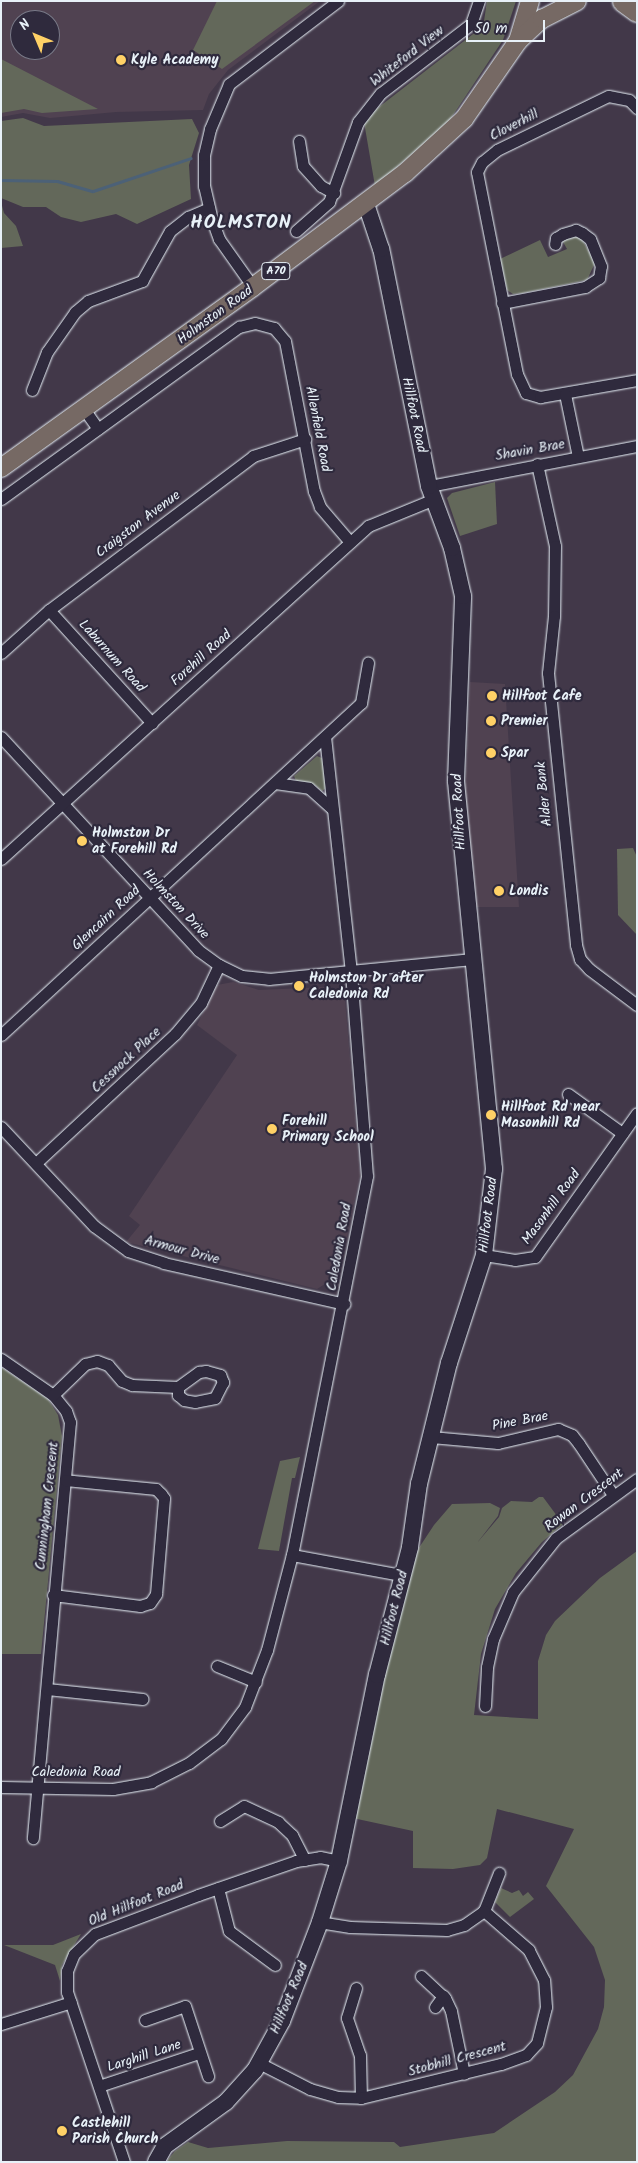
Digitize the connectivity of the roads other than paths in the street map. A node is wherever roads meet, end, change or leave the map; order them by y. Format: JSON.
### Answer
{"nodes":[{"id":1,"x":338,"y":1,"type":"edge"},
{"id":2,"x":479,"y":1,"type":"edge"},
{"id":3,"x":530,"y":1,"type":"edge"},
{"id":4,"x":577,"y":1,"type":"edge"},
{"id":5,"x":623,"y":1,"type":"edge"},
{"id":6,"x":637,"y":11,"type":"edge"},
{"id":7,"x":518,"y":41,"type":"junction"},
{"id":8,"x":637,"y":108,"type":"edge"},
{"id":9,"x":299,"y":142,"type":"dead end"},
{"id":10,"x":334,"y":193,"type":"junction"},
{"id":11,"x":366,"y":204,"type":"junction"},
{"id":12,"x":209,"y":208,"type":"junction"},
{"id":13,"x":296,"y":231,"type":"dead end"},
{"id":14,"x":555,"y":244,"type":"dead end"},
{"id":15,"x":253,"y":287,"type":"junction"},
{"id":16,"x":502,"y":303,"type":"junction"},
{"id":17,"x":262,"y":324,"type":"joint"},
{"id":18,"x":637,"y":380,"type":"edge"},
{"id":19,"x":32,"y":390,"type":"dead end"},
{"id":20,"x":565,"y":394,"type":"junction"},
{"id":21,"x":84,"y":409,"type":"junction"},
{"id":22,"x":98,"y":429,"type":"junction"},
{"id":23,"x":305,"y":439,"type":"junction"},
{"id":24,"x":637,"y":446,"type":"edge"},
{"id":25,"x":578,"y":457,"type":"junction"},
{"id":26,"x":537,"y":464,"type":"junction"},
{"id":27,"x":1,"y":468,"type":"edge"},
{"id":28,"x":431,"y":492,"type":"junction"},
{"id":29,"x":1,"y":499,"type":"edge"},
{"id":30,"x":350,"y":542,"type":"junction"},
{"id":31,"x":50,"y":610,"type":"junction"},
{"id":32,"x":1,"y":654,"type":"edge"},
{"id":33,"x":368,"y":663,"type":"dead end"},
{"id":34,"x":152,"y":723,"type":"junction"},
{"id":35,"x":1,"y":737,"type":"edge"},
{"id":36,"x":324,"y":738,"type":"junction"},
{"id":37,"x":275,"y":783,"type":"junction"},
{"id":38,"x":62,"y":802,"type":"junction"},
{"id":39,"x":332,"y":809,"type":"junction"},
{"id":40,"x":1,"y":859,"type":"edge"},
{"id":41,"x":150,"y":898,"type":"junction"},
{"id":42,"x":472,"y":959,"type":"junction"},
{"id":43,"x":219,"y":965,"type":"junction"},
{"id":44,"x":351,"y":972,"type":"junction"},
{"id":45,"x":637,"y":1005,"type":"edge"},
{"id":46,"x":1,"y":1035,"type":"edge"},
{"id":47,"x":568,"y":1094,"type":"dead end"},
{"id":48,"x":635,"y":1119,"type":"edge"},
{"id":49,"x":1,"y":1127,"type":"edge"},
{"id":50,"x":622,"y":1133,"type":"junction"},
{"id":51,"x":36,"y":1163,"type":"junction"},
{"id":52,"x":484,"y":1255,"type":"junction"},
{"id":53,"x":344,"y":1304,"type":"junction"},
{"id":54,"x":1,"y":1359,"type":"edge"},
{"id":55,"x":178,"y":1387,"type":"dead end"},
{"id":56,"x":53,"y":1395,"type":"junction"},
{"id":57,"x":431,"y":1437,"type":"junction"},
{"id":58,"x":637,"y":1479,"type":"edge"},
{"id":59,"x":65,"y":1480,"type":"junction"},
{"id":60,"x":613,"y":1494,"type":"junction"},
{"id":61,"x":292,"y":1555,"type":"junction"},
{"id":62,"x":401,"y":1575,"type":"junction"},
{"id":63,"x":53,"y":1595,"type":"junction"},
{"id":64,"x":217,"y":1666,"type":"dead end"},
{"id":65,"x":256,"y":1682,"type":"junction"},
{"id":66,"x":47,"y":1689,"type":"junction"},
{"id":67,"x":142,"y":1699,"type":"dead end"},
{"id":68,"x":485,"y":1706,"type":"dead end"},
{"id":69,"x":1,"y":1787,"type":"edge"},
{"id":70,"x":35,"y":1787,"type":"junction"},
{"id":71,"x":220,"y":1821,"type":"dead end"},
{"id":72,"x":32,"y":1839,"type":"dead end"},
{"id":73,"x":304,"y":1860,"type":"junction"},
{"id":74,"x":339,"y":1861,"type":"junction"},
{"id":75,"x":499,"y":1873,"type":"dead end"},
{"id":76,"x":218,"y":1888,"type":"junction"},
{"id":77,"x":484,"y":1910,"type":"junction"},
{"id":78,"x":320,"y":1922,"type":"junction"},
{"id":79,"x":259,"y":1952,"type":"junction"},
{"id":80,"x":252,"y":1963,"type":"dead end"},
{"id":81,"x":274,"y":1965,"type":"dead end"},
{"id":82,"x":421,"y":1976,"type":"dead end"},
{"id":83,"x":356,"y":1988,"type":"dead end"},
{"id":84,"x":443,"y":1996,"type":"junction"},
{"id":85,"x":70,"y":2002,"type":"junction"},
{"id":86,"x":435,"y":2007,"type":"dead end"},
{"id":87,"x":145,"y":2020,"type":"dead end"},
{"id":88,"x":1,"y":2024,"type":"edge"},
{"id":89,"x":199,"y":2053,"type":"junction"},
{"id":90,"x":259,"y":2063,"type":"junction"},
{"id":91,"x":464,"y":2074,"type":"junction"},
{"id":92,"x":208,"y":2076,"type":"dead end"},
{"id":93,"x":99,"y":2086,"type":"junction"},
{"id":94,"x":361,"y":2098,"type":"junction"},
{"id":95,"x":124,"y":2162,"type":"edge"},
{"id":96,"x":156,"y":2162,"type":"edge"}],
"edges":[{"from":1,"to":12,"type":"street"},
{"from":2,"to":10,"type":"street","name":"Whiteford View"},
{"from":3,"to":7,"type":"main road","number":"A70"},
{"from":4,"to":7,"type":"main road","number":"A70"},
{"from":5,"to":6,"type":"highway"},
{"from":7,"to":11,"type":"main road","name":"Holmston Road","number":"A70"},
{"from":8,"to":16,"type":"street","name":"Cloverhill"},
{"from":9,"to":10,"type":"street"},
{"from":10,"to":13,"type":"street","name":"Whiteford View"},
{"from":11,"to":15,"type":"main road","name":"Holmston Road","number":"A70"},
{"from":11,"to":28,"type":"street","name":"Hillfoot Road"},
{"from":12,"to":15,"type":"street"},
{"from":12,"to":19,"type":"street"},
{"from":14,"to":16,"type":"street"},
{"from":15,"to":21,"type":"main road","name":"Holmston Road","number":"A70"},
{"from":16,"to":20,"type":"street","name":"Cloverhill"},
{"from":17,"to":22,"type":"street","name":"Holmston Road"},
{"from":17,"to":23,"type":"street","name":"Allenfield Road"},
{"from":18,"to":20,"type":"street","name":"Cloverhill"},
{"from":20,"to":25,"type":"street"},
{"from":21,"to":22,"type":"street"},
{"from":21,"to":27,"type":"main road","name":"Holmston Road","number":"A70"},
{"from":22,"to":29,"type":"street","name":"Holmston Road"},
{"from":23,"to":30,"type":"street","name":"Allenfield Road"},
{"from":23,"to":31,"type":"street","name":"Craigston Avenue"},
{"from":24,"to":25,"type":"street","name":"Shavin Brae"},
{"from":25,"to":26,"type":"street","name":"Shavin Brae"},
{"from":26,"to":28,"type":"street","name":"Shavin Brae"},
{"from":26,"to":45,"type":"street","name":"Alder Bank"},
{"from":28,"to":30,"type":"street","name":"Forehill Road"},
{"from":28,"to":42,"type":"street","name":"Hillfoot Road"},
{"from":30,"to":34,"type":"street","name":"Forehill Road"},
{"from":31,"to":32,"type":"street","name":"Craigston Avenue"},
{"from":31,"to":34,"type":"street","name":"Laburnum Road"},
{"from":33,"to":36,"type":"street","name":"Glencairn Road"},
{"from":34,"to":38,"type":"street","name":"Forehill Road"},
{"from":35,"to":38,"type":"street","name":"Holmston Drive"},
{"from":36,"to":37,"type":"street","name":"Glencairn Road"},
{"from":36,"to":39,"type":"street","name":"Caledonia Road"},
{"from":37,"to":39,"type":"street"},
{"from":37,"to":41,"type":"street","name":"Glencairn Road"},
{"from":38,"to":40,"type":"street","name":"Forehill Road"},
{"from":38,"to":41,"type":"street","name":"Holmston Drive"},
{"from":39,"to":44,"type":"street","name":"Caledonia Road"},
{"from":41,"to":43,"type":"street","name":"Holmston Drive"},
{"from":41,"to":46,"type":"street","name":"Glencairn Road"},
{"from":42,"to":44,"type":"street","name":"Holmston Drive"},
{"from":42,"to":52,"type":"street","name":"Hillfoot Road"},
{"from":43,"to":44,"type":"street","name":"Holmston Drive"},
{"from":43,"to":51,"type":"street","name":"Cessnock Place"},
{"from":44,"to":53,"type":"street","name":"Caledonia Road"},
{"from":47,"to":50,"type":"street"},
{"from":48,"to":50,"type":"street","name":"Masonhill Road"},
{"from":49,"to":51,"type":"street","name":"Armour Drive"},
{"from":50,"to":52,"type":"street","name":"Masonhill Road"},
{"from":51,"to":53,"type":"street","name":"Armour Drive"},
{"from":52,"to":57,"type":"street","name":"Hillfoot Road"},
{"from":53,"to":61,"type":"street","name":"Caledonia Road"},
{"from":54,"to":56,"type":"street","name":"Cunningham Crescent"},
{"from":55,"to":56,"type":"street"},
{"from":56,"to":59,"type":"street","name":"Cunningham Crescent"},
{"from":57,"to":60,"type":"street","name":"Pine Brae"},
{"from":57,"to":62,"type":"street","name":"Hillfoot Road"},
{"from":58,"to":60,"type":"street","name":"Rowan Crescent"},
{"from":59,"to":63,"type":"street","name":"Cunningham Crescent"},
{"from":59,"to":63,"type":"street"},
{"from":60,"to":68,"type":"street","name":"Rowan Crescent"},
{"from":61,"to":62,"type":"street"},
{"from":61,"to":65,"type":"street","name":"Caledonia Road"},
{"from":62,"to":74,"type":"street","name":"Hillfoot Road"},
{"from":63,"to":66,"type":"street","name":"Cunningham Crescent"},
{"from":64,"to":65,"type":"street"},
{"from":65,"to":70,"type":"street","name":"Caledonia Road"},
{"from":66,"to":67,"type":"street"},
{"from":66,"to":70,"type":"street","name":"Cunningham Crescent"},
{"from":69,"to":70,"type":"street","name":"Caledonia Road"},
{"from":70,"to":72,"type":"street","name":"Cunningham Crescent"},
{"from":71,"to":73,"type":"street"},
{"from":73,"to":74,"type":"street","name":"Old Hillfoot Road"},
{"from":73,"to":76,"type":"street","name":"Old Hillfoot Road"},
{"from":74,"to":78,"type":"street","name":"Hillfoot Road"},
{"from":75,"to":77,"type":"street"},
{"from":76,"to":79,"type":"street"},
{"from":76,"to":85,"type":"street","name":"Old Hillfoot Road"},
{"from":77,"to":78,"type":"street"},
{"from":77,"to":91,"type":"street","name":"Stobhill Crescent"},
{"from":78,"to":90,"type":"street","name":"Hillfoot Road"},
{"from":79,"to":80,"type":"street"},
{"from":79,"to":81,"type":"street"},
{"from":82,"to":84,"type":"street"},
{"from":83,"to":94,"type":"street"},
{"from":84,"to":86,"type":"street"},
{"from":84,"to":91,"type":"street"},
{"from":85,"to":88,"type":"street"},
{"from":85,"to":93,"type":"street","name":"Old Hillfoot Road"},
{"from":87,"to":89,"type":"street","name":"Larghill Lane"},
{"from":89,"to":92,"type":"street","name":"Larghill Lane"},
{"from":89,"to":93,"type":"street","name":"Larghill Lane"},
{"from":90,"to":94,"type":"street","name":"Stobhill Crescent"},
{"from":90,"to":96,"type":"street","name":"Hillfoot Road"},
{"from":91,"to":94,"type":"street","name":"Stobhill Crescent"},
{"from":93,"to":95,"type":"street","name":"Old Hillfoot Road"}]}
